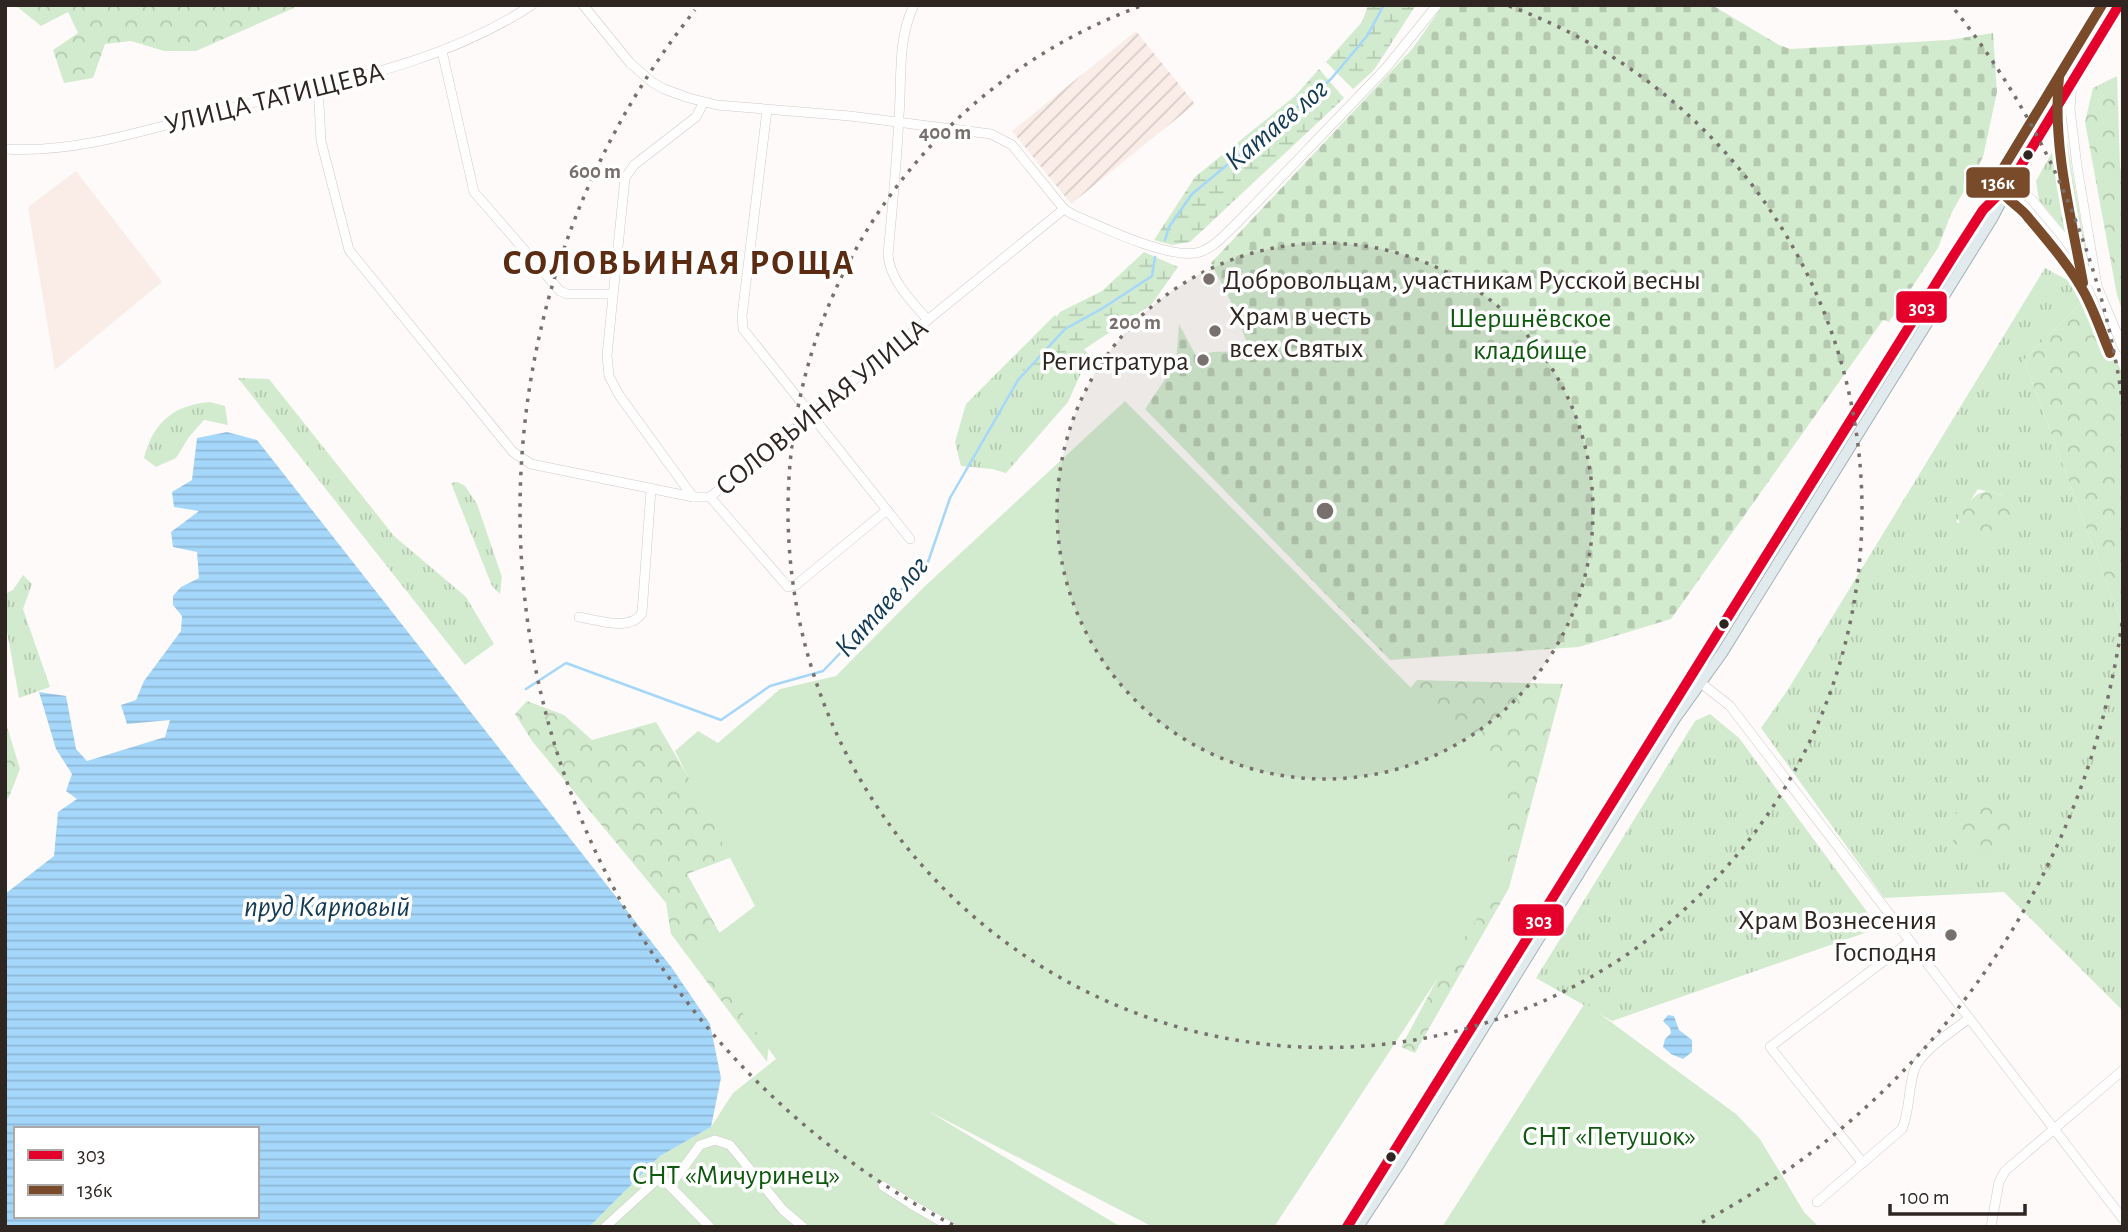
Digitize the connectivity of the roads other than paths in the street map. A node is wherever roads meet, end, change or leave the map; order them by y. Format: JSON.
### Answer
{"nodes":[{"id":1,"x":533,"y":5,"type":"edge"},
{"id":2,"x":583,"y":5,"type":"edge"},
{"id":3,"x":914,"y":5,"type":"edge"},
{"id":4,"x":1437,"y":5,"type":"edge"},
{"id":5,"x":2119,"y":5,"type":"edge"},
{"id":6,"x":442,"y":51,"type":"junction"},
{"id":7,"x":2072,"y":79,"type":"junction"},
{"id":8,"x":318,"y":86,"type":"junction"},
{"id":9,"x":704,"y":102,"type":"junction"},
{"id":10,"x":767,"y":110,"type":"junction"},
{"id":11,"x":899,"y":121,"type":"junction"},
{"id":12,"x":5,"y":149,"type":"edge"},
{"id":13,"x":2011,"y":182,"type":"junction"},
{"id":14,"x":1064,"y":209,"type":"junction"},
{"id":15,"x":2097,"y":286,"type":"junction"},
{"id":16,"x":612,"y":294,"type":"junction"},
{"id":17,"x":928,"y":320,"type":"junction"},
{"id":18,"x":2123,"y":348,"type":"edge"},
{"id":19,"x":809,"y":415,"type":"junction"},
{"id":20,"x":651,"y":490,"type":"junction"},
{"id":21,"x":693,"y":497,"type":"junction"},
{"id":22,"x":710,"y":497,"type":"junction"},
{"id":23,"x":887,"y":510,"type":"junction"},
{"id":24,"x":910,"y":539,"type":"dead end"},
{"id":25,"x":579,"y":617,"type":"dead end"},
{"id":26,"x":1697,"y":679,"type":"junction"},
{"id":27,"x":1909,"y":942,"type":"junction"},
{"id":28,"x":1968,"y":1018,"type":"junction"},
{"id":29,"x":2123,"y":1070,"type":"edge"},
{"id":30,"x":2054,"y":1129,"type":"junction"},
{"id":31,"x":1863,"y":1163,"type":"junction"},
{"id":32,"x":670,"y":1186,"type":"junction"},
{"id":33,"x":883,"y":1186,"type":"dead end"},
{"id":34,"x":1817,"y":1202,"type":"dead end"},
{"id":35,"x":2123,"y":1219,"type":"edge"},
{"id":36,"x":609,"y":1225,"type":"edge"},
{"id":37,"x":1351,"y":1226,"type":"edge"},
{"id":38,"x":710,"y":1227,"type":"edge"},
{"id":39,"x":803,"y":1227,"type":"edge"},
{"id":40,"x":951,"y":1227,"type":"edge"},
{"id":41,"x":1991,"y":1227,"type":"edge"}],
"edges":[{"from":1,"to":6,"type":"street","name":"УЛИЦА ТАТИЩЕВА"},
{"from":2,"to":9,"type":"street"},
{"from":3,"to":11,"type":"street"},
{"from":4,"to":14,"type":"street"},
{"from":5,"to":7,"type":"main road"},
{"from":6,"to":8,"type":"street","name":"УЛИЦА ТАТИЩЕВА"},
{"from":6,"to":16,"type":"street"},
{"from":7,"to":13,"type":"main road"},
{"from":7,"to":15,"type":"street"},
{"from":8,"to":12,"type":"street","name":"УЛИЦА ТАТИЩЕВА"},
{"from":8,"to":20,"type":"street","name":"СОЛОВЬИНАЯ УЛИЦА"},
{"from":9,"to":10,"type":"street"},
{"from":9,"to":16,"type":"street"},
{"from":10,"to":11,"type":"street"},
{"from":10,"to":19,"type":"street"},
{"from":11,"to":14,"type":"street"},
{"from":11,"to":17,"type":"street"},
{"from":13,"to":15,"type":"street"},
{"from":13,"to":26,"type":"main road"},
{"from":14,"to":17,"type":"street","name":"СОЛОВЬИНАЯ УЛИЦА"},
{"from":15,"to":18,"type":"street"},
{"from":16,"to":21,"type":"street"},
{"from":17,"to":19,"type":"street","name":"СОЛОВЬИНАЯ УЛИЦА"},
{"from":19,"to":22,"type":"street","name":"СОЛОВЬИНАЯ УЛИЦА"},
{"from":19,"to":23,"type":"street"},
{"from":20,"to":21,"type":"street","name":"СОЛОВЬИНАЯ УЛИЦА"},
{"from":20,"to":25,"type":"street"},
{"from":21,"to":22,"type":"street","name":"СОЛОВЬИНАЯ УЛИЦА"},
{"from":22,"to":23,"type":"street"},
{"from":23,"to":24,"type":"street"},
{"from":26,"to":27,"type":"street"},
{"from":26,"to":37,"type":"main road"},
{"from":27,"to":28,"type":"street"},
{"from":27,"to":31,"type":"street"},
{"from":28,"to":30,"type":"street"},
{"from":28,"to":31,"type":"street"},
{"from":29,"to":30,"type":"street"},
{"from":30,"to":35,"type":"street"},
{"from":30,"to":41,"type":"street"},
{"from":31,"to":34,"type":"street"},
{"from":32,"to":36,"type":"street"},
{"from":32,"to":38,"type":"street"},
{"from":32,"to":39,"type":"street"},
{"from":33,"to":40,"type":"street"}]}
